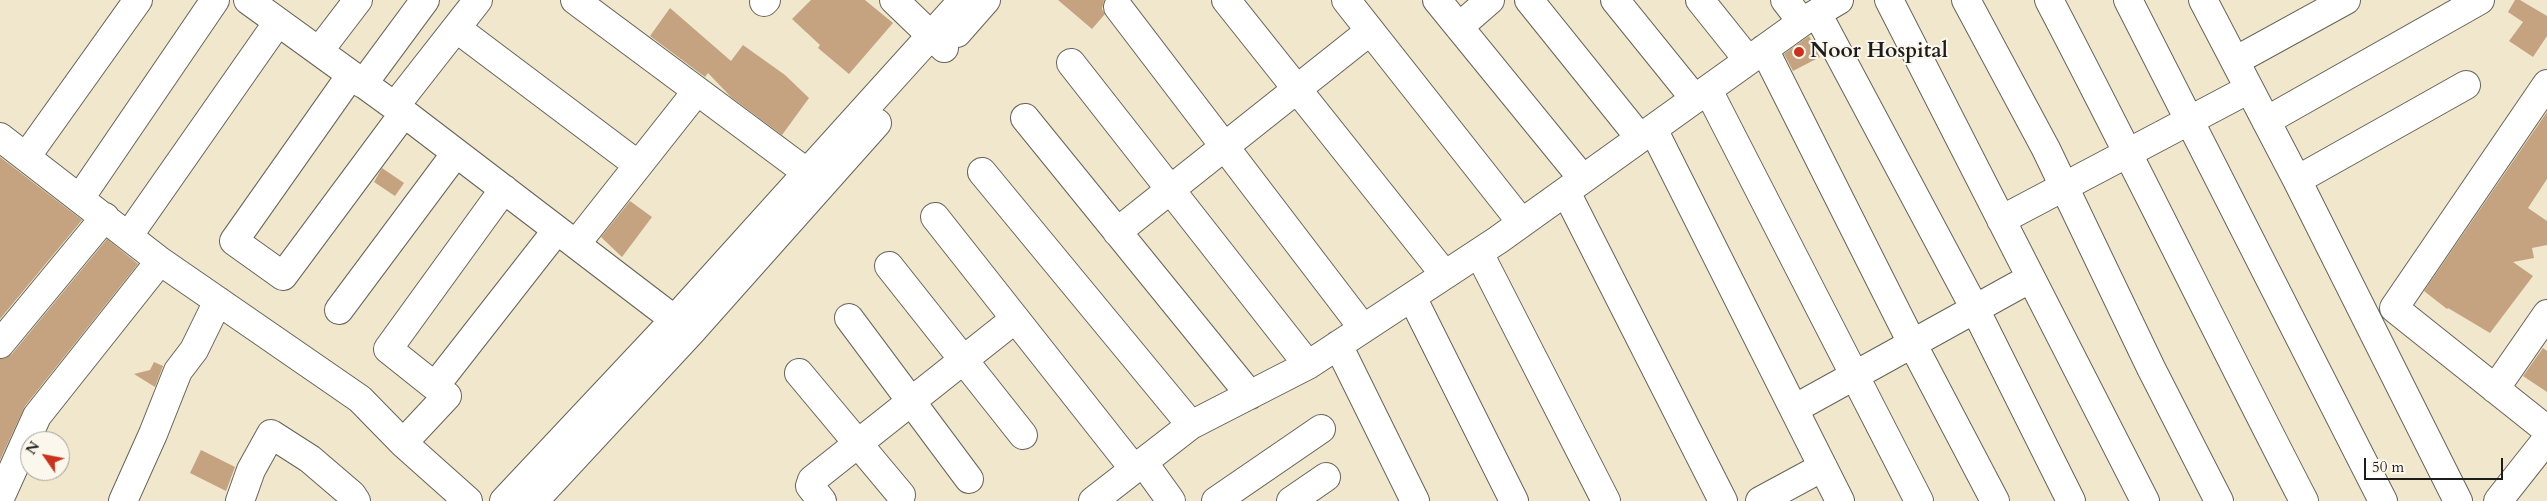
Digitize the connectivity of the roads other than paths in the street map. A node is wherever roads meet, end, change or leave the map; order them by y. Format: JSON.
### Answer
{"nodes":[{"id":1,"x":138,"y":0,"type":"edge"},
{"id":2,"x":215,"y":0,"type":"edge"},
{"id":3,"x":248,"y":0,"type":"edge"},
{"id":4,"x":358,"y":0,"type":"edge"},
{"id":5,"x":425,"y":0,"type":"edge"},
{"id":6,"x":478,"y":0,"type":"edge"},
{"id":7,"x":575,"y":0,"type":"edge"},
{"id":8,"x":894,"y":0,"type":"edge"},
{"id":9,"x":962,"y":0,"type":"edge"},
{"id":10,"x":986,"y":0,"type":"edge"},
{"id":11,"x":1226,"y":0,"type":"edge"},
{"id":12,"x":1346,"y":0,"type":"edge"},
{"id":13,"x":1437,"y":0,"type":"edge"},
{"id":14,"x":1490,"y":0,"type":"edge"},
{"id":15,"x":1529,"y":0,"type":"edge"},
{"id":16,"x":1615,"y":0,"type":"edge"},
{"id":17,"x":1700,"y":0,"type":"edge"},
{"id":18,"x":1785,"y":0,"type":"edge"},
{"id":19,"x":1888,"y":0,"type":"edge"},
{"id":20,"x":1966,"y":0,"type":"edge"},
{"id":21,"x":2049,"y":0,"type":"edge"},
{"id":22,"x":2128,"y":0,"type":"edge"},
{"id":23,"x":2204,"y":0,"type":"edge"},
{"id":24,"x":2346,"y":0,"type":"edge"},
{"id":25,"x":2480,"y":0,"type":"edge"},
{"id":26,"x":1118,"y":7,"type":"dead end"},
{"id":27,"x":1819,"y":11,"type":"edge"},
{"id":28,"x":278,"y":22,"type":"junction"},
{"id":29,"x":1459,"y":27,"type":"junction"},
{"id":30,"x":456,"y":28,"type":"junction"},
{"id":31,"x":1370,"y":31,"type":"junction"},
{"id":32,"x":937,"y":41,"type":"junction"},
{"id":33,"x":319,"y":52,"type":"junction"},
{"id":34,"x":1756,"y":55,"type":"junction"},
{"id":35,"x":2235,"y":61,"type":"junction"},
{"id":36,"x":1071,"y":63,"type":"dead end"},
{"id":37,"x":357,"y":79,"type":"junction"},
{"id":38,"x":2547,"y":84,"type":"edge"},
{"id":39,"x":2466,"y":85,"type":"dead end"},
{"id":40,"x":2249,"y":89,"type":"junction"},
{"id":41,"x":1297,"y":90,"type":"junction"},
{"id":42,"x":697,"y":91,"type":"junction"},
{"id":43,"x":1701,"y":94,"type":"junction"},
{"id":44,"x":399,"y":110,"type":"junction"},
{"id":45,"x":1025,"y":118,"type":"dead end"},
{"id":46,"x":2266,"y":121,"type":"junction"},
{"id":47,"x":2188,"y":122,"type":"junction"},
{"id":48,"x":1647,"y":134,"type":"junction"},
{"id":49,"x":0,"y":137,"type":"edge"},
{"id":50,"x":1225,"y":147,"type":"junction"},
{"id":51,"x":456,"y":153,"type":"junction"},
{"id":52,"x":2129,"y":154,"type":"junction"},
{"id":53,"x":26,"y":156,"type":"junction"},
{"id":54,"x":638,"y":165,"type":"junction"},
{"id":55,"x":982,"y":172,"type":"dead end"},
{"id":56,"x":814,"y":178,"type":"junction"},
{"id":57,"x":2297,"y":180,"type":"junction"},
{"id":58,"x":1574,"y":185,"type":"junction"},
{"id":59,"x":2064,"y":188,"type":"junction"},
{"id":60,"x":504,"y":190,"type":"junction"},
{"id":61,"x":1170,"y":190,"type":"junction"},
{"id":62,"x":80,"y":198,"type":"junction"},
{"id":63,"x":105,"y":217,"type":"junction"},
{"id":64,"x":935,"y":217,"type":"dead end"},
{"id":65,"x":2001,"y":220,"type":"junction"},
{"id":66,"x":1522,"y":223,"type":"junction"},
{"id":67,"x":1117,"y":232,"type":"junction"},
{"id":68,"x":129,"y":235,"type":"junction"},
{"id":69,"x":566,"y":237,"type":"junction"},
{"id":70,"x":1479,"y":253,"type":"junction"},
{"id":71,"x":160,"y":261,"type":"junction"},
{"id":72,"x":889,"y":266,"type":"dead end"},
{"id":73,"x":1445,"y":275,"type":"junction"},
{"id":74,"x":2031,"y":278,"type":"junction"},
{"id":75,"x":1412,"y":297,"type":"junction"},
{"id":76,"x":218,"y":301,"type":"junction"},
{"id":77,"x":1975,"y":309,"type":"junction"},
{"id":78,"x":339,"y":310,"type":"dead end"},
{"id":79,"x":2547,"y":314,"type":"edge"},
{"id":80,"x":849,"y":318,"type":"dead end"},
{"id":81,"x":1015,"y":319,"type":"junction"},
{"id":82,"x":682,"y":326,"type":"junction"},
{"id":83,"x":1363,"y":328,"type":"junction"},
{"id":84,"x":1912,"y":343,"type":"junction"},
{"id":85,"x":0,"y":344,"type":"edge"},
{"id":86,"x":1338,"y":345,"type":"junction"},
{"id":87,"x":964,"y":360,"type":"junction"},
{"id":88,"x":1308,"y":365,"type":"junction"},
{"id":89,"x":799,"y":373,"type":"dead end"},
{"id":90,"x":1855,"y":375,"type":"junction"},
{"id":91,"x":434,"y":386,"type":"junction"},
{"id":92,"x":2496,"y":389,"type":"junction"},
{"id":93,"x":1250,"y":396,"type":"junction"},
{"id":94,"x":911,"y":402,"type":"junction"},
{"id":95,"x":1794,"y":409,"type":"junction"},
{"id":96,"x":1191,"y":425,"type":"junction"},
{"id":97,"x":1321,"y":429,"type":"dead end"},
{"id":98,"x":2547,"y":430,"type":"edge"},
{"id":99,"x":1023,"y":435,"type":"dead end"},
{"id":100,"x":2547,"y":439,"type":"edge"},
{"id":101,"x":403,"y":443,"type":"junction"},
{"id":102,"x":859,"y":444,"type":"junction"},
{"id":103,"x":1138,"y":466,"type":"junction"},
{"id":104,"x":1823,"y":468,"type":"junction"},
{"id":105,"x":1326,"y":477,"type":"dead end"},
{"id":106,"x":969,"y":479,"type":"dead end"},
{"id":107,"x":901,"y":494,"type":"dead end"},
{"id":108,"x":0,"y":498,"type":"edge"},
{"id":109,"x":352,"y":499,"type":"edge"},
{"id":110,"x":123,"y":501,"type":"edge"},
{"id":111,"x":240,"y":501,"type":"edge"},
{"id":112,"x":468,"y":501,"type":"edge"},
{"id":113,"x":504,"y":501,"type":"edge"},
{"id":114,"x":534,"y":501,"type":"edge"},
{"id":115,"x":822,"y":501,"type":"edge"},
{"id":116,"x":1092,"y":501,"type":"edge"},
{"id":117,"x":1171,"y":501,"type":"edge"},
{"id":118,"x":1216,"y":501,"type":"edge"},
{"id":119,"x":1291,"y":501,"type":"edge"},
{"id":120,"x":1415,"y":501,"type":"edge"},
{"id":121,"x":1514,"y":501,"type":"edge"},
{"id":122,"x":1606,"y":501,"type":"edge"},
{"id":123,"x":1723,"y":501,"type":"edge"},
{"id":124,"x":1761,"y":501,"type":"edge"},
{"id":125,"x":1840,"y":501,"type":"edge"},
{"id":126,"x":1919,"y":501,"type":"edge"},
{"id":127,"x":1995,"y":501,"type":"edge"},
{"id":128,"x":2071,"y":501,"type":"edge"},
{"id":129,"x":2144,"y":501,"type":"edge"},
{"id":130,"x":2219,"y":501,"type":"edge"},
{"id":131,"x":2304,"y":501,"type":"edge"},
{"id":132,"x":2383,"y":501,"type":"edge"},
{"id":133,"x":2458,"y":501,"type":"edge"},
{"id":134,"x":2498,"y":501,"type":"edge"}],
"edges":[{"from":1,"to":53,"type":"street"},
{"from":2,"to":62,"type":"street"},
{"from":3,"to":28,"type":"street"},
{"from":4,"to":33,"type":"street"},
{"from":5,"to":37,"type":"street"},
{"from":6,"to":30,"type":"street"},
{"from":7,"to":42,"type":"street"},
{"from":8,"to":32,"type":"street"},
{"from":9,"to":32,"type":"street"},
{"from":10,"to":32,"type":"street"},
{"from":11,"to":41,"type":"street"},
{"from":12,"to":31,"type":"street"},
{"from":13,"to":29,"type":"street"},
{"from":14,"to":29,"type":"street"},
{"from":15,"to":48,"type":"street"},
{"from":16,"to":43,"type":"street"},
{"from":17,"to":34,"type":"street"},
{"from":18,"to":27,"type":"street"},
{"from":19,"to":65,"type":"street"},
{"from":20,"to":59,"type":"street"},
{"from":21,"to":52,"type":"street"},
{"from":22,"to":47,"type":"street"},
{"from":23,"to":35,"type":"street"},
{"from":24,"to":35,"type":"street"},
{"from":25,"to":46,"type":"street"},
{"from":26,"to":50,"type":"street"},
{"from":27,"to":34,"type":"street"},
{"from":27,"to":77,"type":"street"},
{"from":28,"to":33,"type":"street"},
{"from":28,"to":68,"type":"street"},
{"from":29,"to":58,"type":"street"},
{"from":30,"to":44,"type":"street"},
{"from":30,"to":54,"type":"street"},
{"from":31,"to":41,"type":"street"},
{"from":31,"to":66,"type":"street"},
{"from":32,"to":56,"type":"street"},
{"from":33,"to":37,"type":"street"},
{"from":34,"to":43,"type":"street"},
{"from":34,"to":84,"type":"street"},
{"from":35,"to":40,"type":"street"},
{"from":36,"to":61,"type":"street"},
{"from":37,"to":44,"type":"street"},
{"from":37,"to":44,"type":"street"},
{"from":38,"to":92,"type":"street"},
{"from":39,"to":57,"type":"street"},
{"from":40,"to":46,"type":"street"},
{"from":40,"to":47,"type":"street"},
{"from":41,"to":50,"type":"street"},
{"from":41,"to":73,"type":"street"},
{"from":42,"to":54,"type":"street"},
{"from":42,"to":56,"type":"street"},
{"from":43,"to":48,"type":"street"},
{"from":43,"to":90,"type":"street"},
{"from":44,"to":51,"type":"street"},
{"from":45,"to":67,"type":"street"},
{"from":46,"to":57,"type":"street"},
{"from":47,"to":52,"type":"street"},
{"from":47,"to":132,"type":"street"},
{"from":48,"to":58,"type":"street"},
{"from":48,"to":95,"type":"street"},
{"from":49,"to":53,"type":"street"},
{"from":50,"to":61,"type":"street"},
{"from":50,"to":83,"type":"street"},
{"from":51,"to":60,"type":"street"},
{"from":51,"to":78,"type":"street"},
{"from":52,"to":59,"type":"street"},
{"from":52,"to":131,"type":"street"},
{"from":53,"to":62,"type":"street"},
{"from":54,"to":69,"type":"street"},
{"from":55,"to":96,"type":"street"},
{"from":56,"to":82,"type":"street"},
{"from":57,"to":133,"type":"street"},
{"from":58,"to":66,"type":"street"},
{"from":58,"to":123,"type":"street"},
{"from":59,"to":65,"type":"street"},
{"from":59,"to":130,"type":"street"},
{"from":60,"to":69,"type":"street"},
{"from":60,"to":91,"type":"street"},
{"from":61,"to":67,"type":"street"},
{"from":61,"to":88,"type":"street"},
{"from":62,"to":63,"type":"street"},
{"from":63,"to":68,"type":"street"},
{"from":63,"to":85,"type":"street"},
{"from":64,"to":81,"type":"street"},
{"from":65,"to":74,"type":"street"},
{"from":66,"to":70,"type":"street"},
{"from":67,"to":93,"type":"street"},
{"from":68,"to":71,"type":"street"},
{"from":69,"to":82,"type":"street"},
{"from":69,"to":91,"type":"street"},
{"from":70,"to":73,"type":"street"},
{"from":70,"to":122,"type":"street"},
{"from":71,"to":76,"type":"street"},
{"from":71,"to":108,"type":"street"},
{"from":72,"to":87,"type":"street"},
{"from":73,"to":75,"type":"street"},
{"from":74,"to":77,"type":"street"},
{"from":74,"to":129,"type":"street"},
{"from":75,"to":83,"type":"street"},
{"from":75,"to":121,"type":"street"},
{"from":76,"to":101,"type":"street"},
{"from":76,"to":110,"type":"street"},
{"from":77,"to":84,"type":"street"},
{"from":77,"to":128,"type":"street"},
{"from":79,"to":92,"type":"street"},
{"from":80,"to":94,"type":"street"},
{"from":81,"to":87,"type":"street"},
{"from":81,"to":103,"type":"street"},
{"from":82,"to":113,"type":"street"},
{"from":82,"to":114,"type":"street"},
{"from":83,"to":86,"type":"street"},
{"from":84,"to":90,"type":"street"},
{"from":84,"to":127,"type":"street"},
{"from":86,"to":88,"type":"street"},
{"from":86,"to":120,"type":"street"},
{"from":87,"to":94,"type":"street"},
{"from":87,"to":99,"type":"street"},
{"from":88,"to":93,"type":"street"},
{"from":89,"to":102,"type":"street"},
{"from":90,"to":95,"type":"street"},
{"from":90,"to":126,"type":"street"},
{"from":91,"to":101,"type":"street"},
{"from":92,"to":98,"type":"street"},
{"from":93,"to":96,"type":"street"},
{"from":94,"to":102,"type":"street"},
{"from":94,"to":106,"type":"street"},
{"from":95,"to":104,"type":"street"},
{"from":96,"to":103,"type":"street"},
{"from":97,"to":118,"type":"street"},
{"from":100,"to":134,"type":"street"},
{"from":101,"to":112,"type":"street"},
{"from":102,"to":107,"type":"street"},
{"from":102,"to":115,"type":"street"},
{"from":103,"to":116,"type":"street"},
{"from":103,"to":117,"type":"street"},
{"from":104,"to":124,"type":"street"},
{"from":104,"to":125,"type":"street"},
{"from":105,"to":119,"type":"street"},
{"from":109,"to":111,"type":"street"}]}
